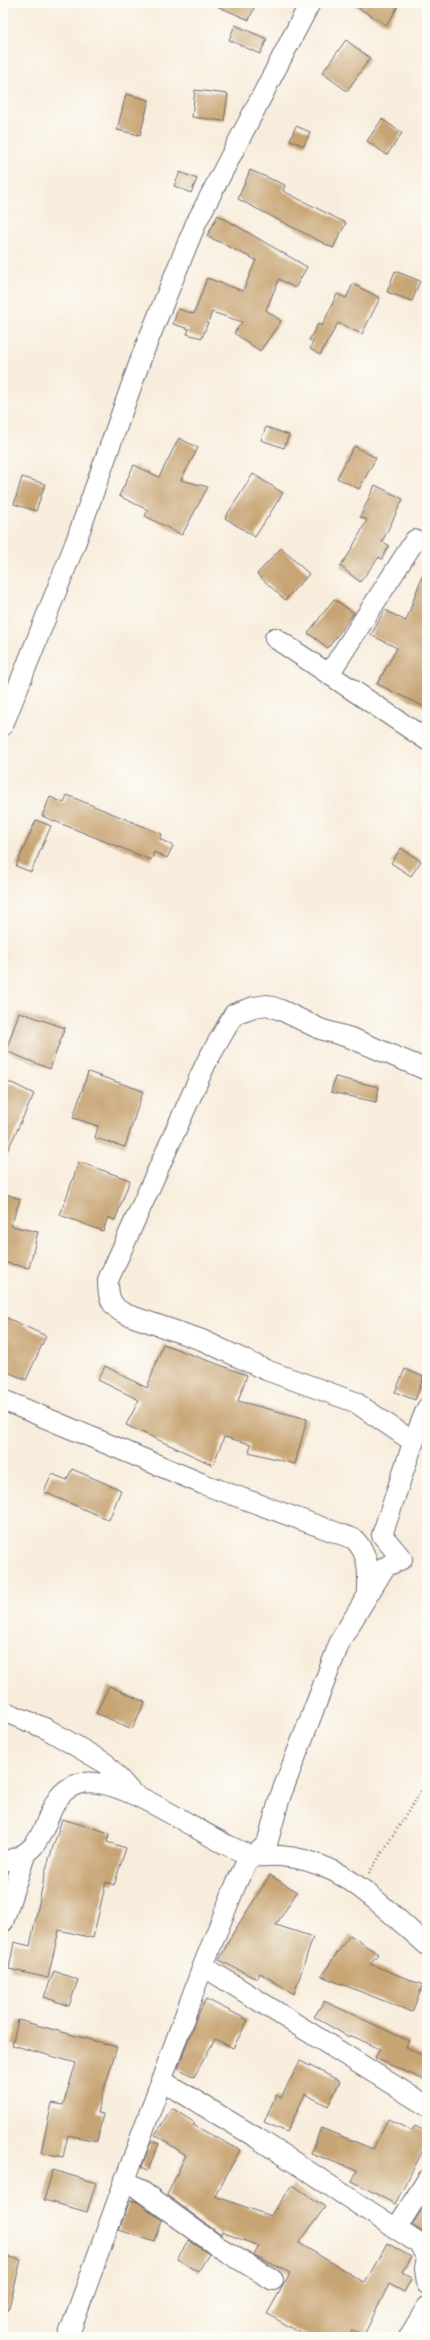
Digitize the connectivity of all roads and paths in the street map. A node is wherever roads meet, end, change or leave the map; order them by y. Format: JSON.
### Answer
{"nodes":[{"id":1,"x":310,"y":3,"type":"edge"},
{"id":2,"x":415,"y":540,"type":"dead end"},
{"id":3,"x":275,"y":638,"type":"dead end"},
{"id":4,"x":329,"y":674,"type":"junction"},
{"id":5,"x":3,"y":725,"type":"edge"},
{"id":6,"x":427,"y":740,"type":"edge"},
{"id":7,"x":427,"y":1070,"type":"edge"},
{"id":8,"x":3,"y":1400,"type":"edge"},
{"id":9,"x":427,"y":1408,"type":"edge"},
{"id":10,"x":412,"y":1441,"type":"junction"},
{"id":11,"x":382,"y":1535,"type":"junction"},
{"id":12,"x":354,"y":1539,"type":"junction"},
{"id":13,"x":368,"y":1592,"type":"junction"},
{"id":14,"x":3,"y":1711,"type":"edge"},
{"id":15,"x":427,"y":1782,"type":"edge"},
{"id":16,"x":133,"y":1794,"type":"junction"},
{"id":17,"x":26,"y":1855,"type":"junction"},
{"id":18,"x":254,"y":1856,"type":"junction"},
{"id":19,"x":3,"y":1861,"type":"edge"},
{"id":20,"x":359,"y":1889,"type":"junction"},
{"id":21,"x":3,"y":1922,"type":"edge"},
{"id":22,"x":427,"y":1945,"type":"edge"},
{"id":23,"x":203,"y":1966,"type":"junction"},
{"id":24,"x":162,"y":2080,"type":"junction"},
{"id":25,"x":427,"y":2106,"type":"edge"},
{"id":26,"x":125,"y":2179,"type":"junction"},
{"id":27,"x":427,"y":2180,"type":"edge"},
{"id":28,"x":396,"y":2229,"type":"junction"},
{"id":29,"x":427,"y":2257,"type":"edge"},
{"id":30,"x":273,"y":2280,"type":"dead end"},
{"id":31,"x":427,"y":2284,"type":"edge"},
{"id":32,"x":427,"y":2307,"type":"edge"},
{"id":33,"x":68,"y":2337,"type":"edge"},
{"id":34,"x":409,"y":2337,"type":"edge"}],
"edges":[{"from":1,"to":5,"type":"street"},
{"from":2,"to":4,"type":"street"},
{"from":3,"to":4,"type":"street"},
{"from":4,"to":6,"type":"street"},
{"from":7,"to":10,"type":"street"},
{"from":8,"to":12,"type":"street"},
{"from":9,"to":10,"type":"street"},
{"from":10,"to":11,"type":"street"},
{"from":11,"to":12,"type":"street"},
{"from":11,"to":13,"type":"street"},
{"from":12,"to":13,"type":"street"},
{"from":13,"to":18,"type":"street"},
{"from":14,"to":16,"type":"street"},
{"from":15,"to":20,"type":"path"},
{"from":16,"to":17,"type":"street"},
{"from":16,"to":18,"type":"street"},
{"from":17,"to":19,"type":"street"},
{"from":17,"to":21,"type":"street"},
{"from":18,"to":20,"type":"street"},
{"from":18,"to":23,"type":"street"},
{"from":20,"to":22,"type":"street"},
{"from":23,"to":24,"type":"street"},
{"from":23,"to":25,"type":"street"},
{"from":24,"to":26,"type":"street"},
{"from":24,"to":28,"type":"street"},
{"from":26,"to":30,"type":"street"},
{"from":26,"to":33,"type":"street"},
{"from":27,"to":28,"type":"street"},
{"from":28,"to":29,"type":"street"},
{"from":29,"to":31,"type":"street"},
{"from":32,"to":34,"type":"street"}]}
